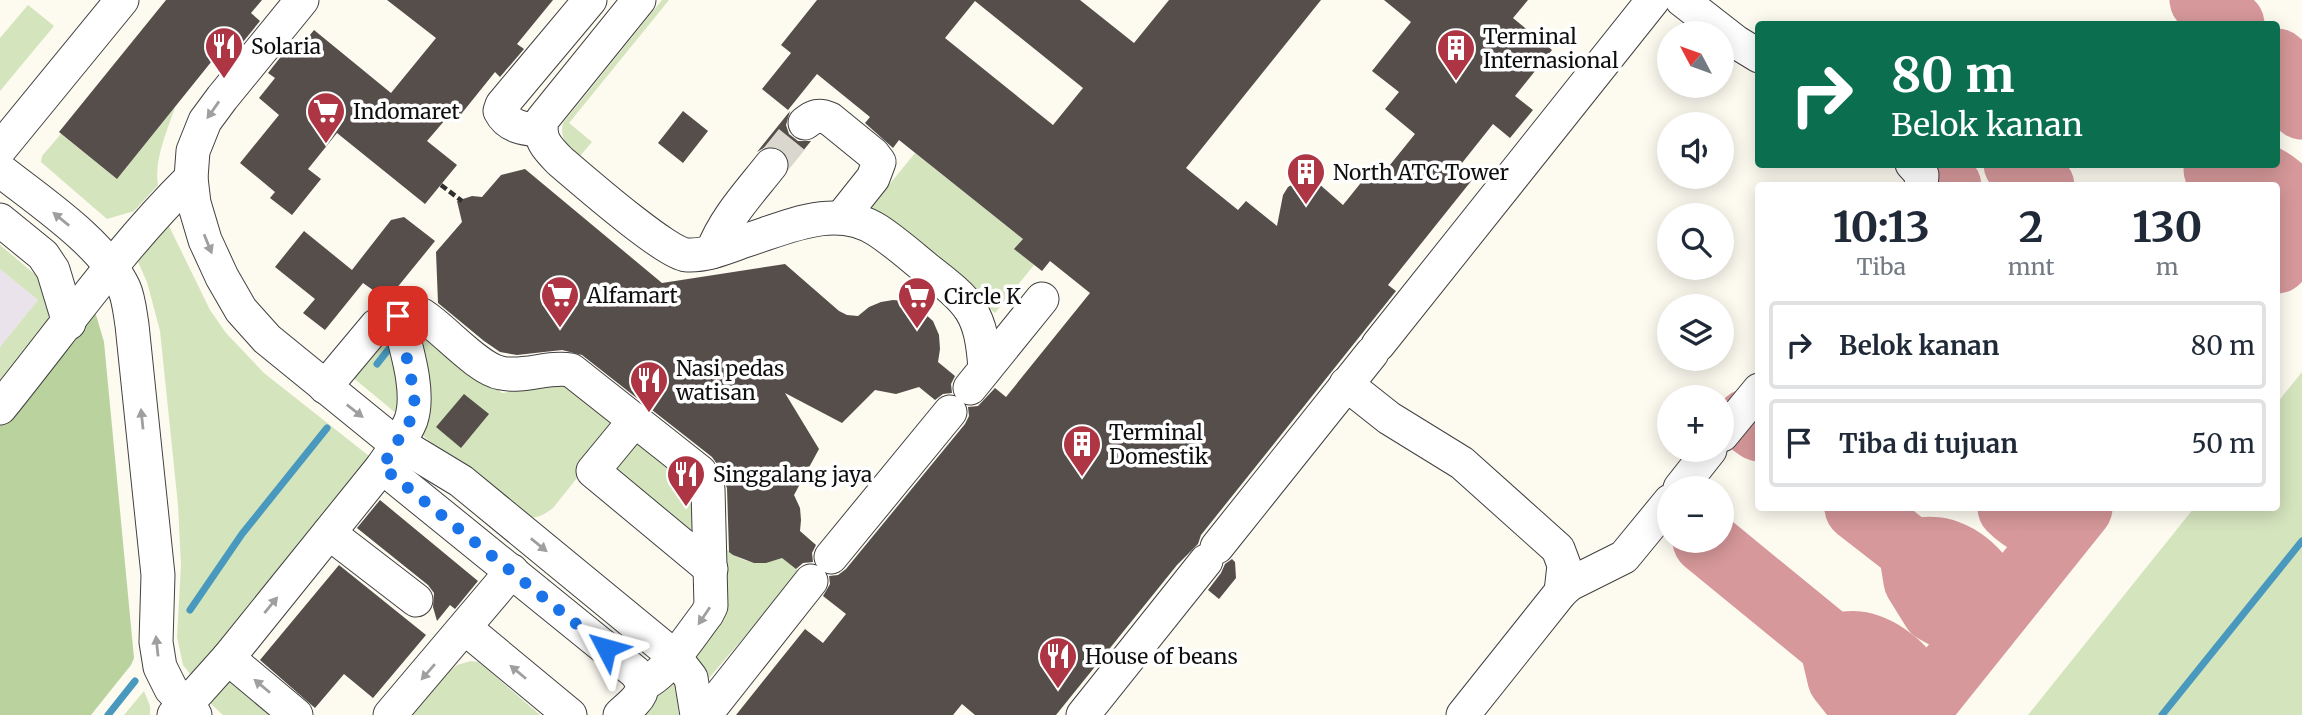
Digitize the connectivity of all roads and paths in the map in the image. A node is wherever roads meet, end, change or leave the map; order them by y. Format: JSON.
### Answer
{"nodes":[{"id":1,"x":122,"y":0,"type":"edge"},
{"id":2,"x":302,"y":0,"type":"edge"},
{"id":3,"x":590,"y":0,"type":"edge"},
{"id":4,"x":1653,"y":0,"type":"edge"},
{"id":5,"x":1682,"y":0,"type":"edge"},
{"id":6,"x":622,"y":6,"type":"edge"},
{"id":7,"x":1755,"y":54,"type":"edge"},
{"id":8,"x":805,"y":123,"type":"dead end"},
{"id":9,"x":540,"y":130,"type":"junction"},
{"id":10,"x":0,"y":149,"type":"edge"},
{"id":11,"x":771,"y":165,"type":"tunnel mouth"},
{"id":12,"x":0,"y":170,"type":"edge"},
{"id":13,"x":191,"y":178,"type":"junction"},
{"id":14,"x":441,"y":185,"type":"dead end"},
{"id":15,"x":462,"y":201,"type":"dead end"},
{"id":16,"x":842,"y":217,"type":"junction"},
{"id":17,"x":0,"y":220,"type":"edge"},
{"id":18,"x":712,"y":252,"type":"junction"},
{"id":19,"x":111,"y":266,"type":"junction"},
{"id":20,"x":1042,"y":299,"type":"dead end"},
{"id":21,"x":398,"y":316,"type":"junction"},
{"id":22,"x":69,"y":323,"type":"junction"},
{"id":23,"x":1346,"y":384,"type":"junction"},
{"id":24,"x":325,"y":387,"type":"junction"},
{"id":25,"x":969,"y":390,"type":"junction"},
{"id":26,"x":1755,"y":395,"type":"edge"},
{"id":27,"x":0,"y":408,"type":"edge"},
{"id":28,"x":635,"y":420,"type":"junction"},
{"id":29,"x":1734,"y":420,"type":"edge"},
{"id":30,"x":390,"y":455,"type":"junction"},
{"id":31,"x":1700,"y":462,"type":"edge"},
{"id":32,"x":1689,"y":476,"type":"edge"},
{"id":33,"x":1657,"y":517,"type":"edge"},
{"id":34,"x":329,"y":533,"type":"junction"},
{"id":35,"x":711,"y":569,"type":"junction"},
{"id":36,"x":512,"y":571,"type":"junction"},
{"id":37,"x":1561,"y":592,"type":"junction"},
{"id":38,"x":416,"y":600,"type":"dead end"},
{"id":39,"x":466,"y":628,"type":"junction"},
{"id":40,"x":674,"y":656,"type":"junction"},
{"id":41,"x":228,"y":658,"type":"junction"},
{"id":42,"x":643,"y":684,"type":"junction"},
{"id":43,"x":185,"y":712,"type":"edge"},
{"id":44,"x":296,"y":715,"type":"edge"},
{"id":45,"x":390,"y":715,"type":"edge"},
{"id":46,"x":570,"y":715,"type":"edge"},
{"id":47,"x":620,"y":715,"type":"edge"},
{"id":48,"x":696,"y":715,"type":"edge"},
{"id":49,"x":705,"y":715,"type":"edge"},
{"id":50,"x":1083,"y":715,"type":"edge"},
{"id":51,"x":1462,"y":715,"type":"edge"}],
"edges":[{"from":1,"to":10,"type":"street"},
{"from":2,"to":13,"type":"street","one_way":true},
{"from":3,"to":9,"type":"street"},
{"from":4,"to":23,"type":"street"},
{"from":5,"to":7,"type":"street"},
{"from":6,"to":9,"type":"street"},
{"from":8,"to":16,"type":"street"},
{"from":9,"to":18,"type":"street"},
{"from":11,"to":18,"type":"street"},
{"from":19,"to":12,"type":"street","one_way":true},
{"from":13,"to":19,"type":"street"},
{"from":13,"to":24,"type":"street","one_way":true},
{"from":14,"to":15,"type":"path"},
{"from":16,"to":18,"type":"street"},
{"from":16,"to":25,"type":"street"},
{"from":17,"to":22,"type":"street"},
{"from":19,"to":22,"type":"street"},
{"from":43,"to":19,"type":"street","one_way":true},
{"from":20,"to":25,"type":"street"},
{"from":21,"to":24,"type":"street"},
{"from":21,"to":28,"type":"street"},
{"from":21,"to":30,"type":"street"},
{"from":22,"to":27,"type":"street"},
{"from":23,"to":37,"type":"street"},
{"from":23,"to":50,"type":"street"},
{"from":24,"to":30,"type":"street","one_way":true},
{"from":25,"to":49,"type":"street"},
{"from":26,"to":29,"type":"street"},
{"from":28,"to":35,"type":"street"},
{"from":28,"to":35,"type":"street"},
{"from":30,"to":34,"type":"street"},
{"from":30,"to":36,"type":"street"},
{"from":30,"to":40,"type":"street","one_way":true},
{"from":31,"to":32,"type":"street"},
{"from":33,"to":37,"type":"street"},
{"from":34,"to":38,"type":"street"},
{"from":41,"to":34,"type":"street","one_way":true},
{"from":35,"to":40,"type":"street","one_way":true},
{"from":36,"to":39,"type":"street"},
{"from":36,"to":42,"type":"street"},
{"from":37,"to":51,"type":"street"},
{"from":39,"to":45,"type":"street","one_way":true},
{"from":46,"to":39,"type":"street","one_way":true},
{"from":40,"to":42,"type":"street"},
{"from":40,"to":48,"type":"street"},
{"from":41,"to":43,"type":"street"},
{"from":44,"to":41,"type":"street","one_way":true},
{"from":42,"to":47,"type":"street"}]}
